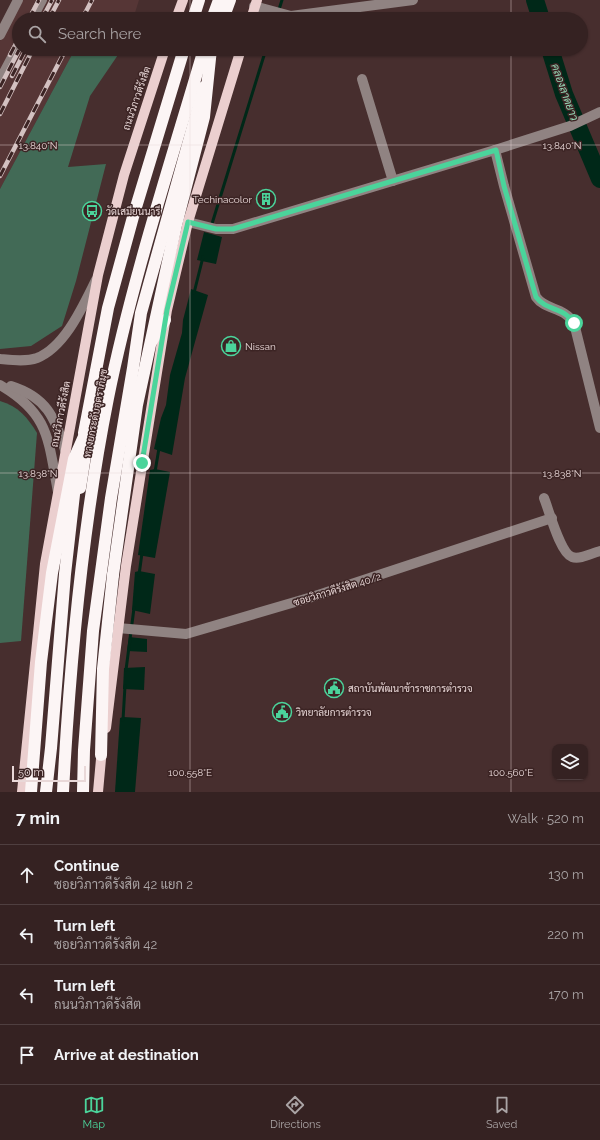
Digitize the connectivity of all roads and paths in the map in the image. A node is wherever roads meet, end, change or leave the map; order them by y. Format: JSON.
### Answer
{"nodes":[{"id":1,"x":18,"y":0,"type":"edge"},
{"id":2,"x":42,"y":0,"type":"edge"},
{"id":3,"x":183,"y":0,"type":"edge"},
{"id":4,"x":199,"y":0,"type":"edge"},
{"id":5,"x":203,"y":0,"type":"edge"},
{"id":6,"x":230,"y":0,"type":"edge"},
{"id":7,"x":413,"y":0,"type":"edge"},
{"id":8,"x":256,"y":3,"type":"edge"},
{"id":9,"x":36,"y":12,"type":"edge"},
{"id":10,"x":179,"y":12,"type":"edge"},
{"id":11,"x":195,"y":12,"type":"edge"},
{"id":12,"x":199,"y":12,"type":"edge"},
{"id":13,"x":226,"y":12,"type":"edge"},
{"id":14,"x":274,"y":12,"type":"edge"},
{"id":15,"x":321,"y":12,"type":"edge"},
{"id":16,"x":0,"y":35,"type":"edge"},
{"id":17,"x":13,"y":56,"type":"edge"},
{"id":18,"x":163,"y":56,"type":"edge"},
{"id":19,"x":182,"y":56,"type":"edge"},
{"id":20,"x":186,"y":56,"type":"edge"},
{"id":21,"x":202,"y":56,"type":"edge"},
{"id":22,"x":210,"y":56,"type":"edge"},
{"id":23,"x":213,"y":56,"type":"edge"},
{"id":24,"x":239,"y":56,"type":"edge"},
{"id":25,"x":362,"y":79,"type":"dead end"},
{"id":26,"x":0,"y":80,"type":"edge"},
{"id":27,"x":600,"y":112,"type":"edge"},
{"id":28,"x":496,"y":150,"type":"junction"},
{"id":29,"x":393,"y":181,"type":"junction"},
{"id":30,"x":188,"y":222,"type":"junction"},
{"id":31,"x":98,"y":275,"type":"junction"},
{"id":32,"x":165,"y":320,"type":"junction"},
{"id":33,"x":0,"y":359,"type":"edge"},
{"id":34,"x":133,"y":368,"type":"junction"},
{"id":35,"x":0,"y":382,"type":"edge"},
{"id":36,"x":0,"y":386,"type":"edge"},
{"id":37,"x":90,"y":423,"type":"junction"},
{"id":38,"x":600,"y":428,"type":"edge"},
{"id":39,"x":65,"y":450,"type":"junction"},
{"id":40,"x":58,"y":492,"type":"junction"},
{"id":41,"x":544,"y":498,"type":"dead end"},
{"id":42,"x":552,"y":518,"type":"junction"},
{"id":43,"x":600,"y":551,"type":"edge"},
{"id":44,"x":123,"y":629,"type":"junction"},
{"id":45,"x":101,"y":756,"type":"junction"},
{"id":46,"x":22,"y":792,"type":"edge"},
{"id":47,"x":30,"y":792,"type":"edge"},
{"id":48,"x":46,"y":792,"type":"edge"},
{"id":49,"x":50,"y":792,"type":"edge"},
{"id":50,"x":63,"y":792,"type":"edge"},
{"id":51,"x":83,"y":792,"type":"edge"},
{"id":52,"x":98,"y":792,"type":"edge"}],
"edges":[{"from":1,"to":16,"type":"street"},
{"from":2,"to":9,"type":"street"},
{"from":3,"to":10,"type":"main road"},
{"from":4,"to":11,"type":"highway"},
{"from":5,"to":12,"type":"highway"},
{"from":6,"to":13,"type":"highway"},
{"from":7,"to":15,"type":"street"},
{"from":8,"to":14,"type":"street"},
{"from":17,"to":26,"type":"street"},
{"from":18,"to":31,"type":"main road","name":"ถนนวิภาวดีรังสิต"},
{"from":19,"to":48,"type":"highway"},
{"from":20,"to":37,"type":"highway","name":"ทางยกระดับอุตราภิมุข"},
{"from":21,"to":50,"type":"highway","name":"ทางยกระดับอุตราภิมุข"},
{"from":22,"to":45,"type":"highway","bridge":true},
{"from":23,"to":34,"type":"highway"},
{"from":24,"to":30,"type":"main road"},
{"from":25,"to":29,"type":"street"},
{"from":27,"to":28,"type":"street"},
{"from":28,"to":29,"type":"street"},
{"from":28,"to":38,"type":"street"},
{"from":29,"to":30,"type":"street"},
{"from":30,"to":32,"type":"main road"},
{"from":31,"to":33,"type":"street"},
{"from":31,"to":39,"type":"main road","name":"ถนนวิภาวดีรังสิต"},
{"from":32,"to":34,"type":"highway"},
{"from":32,"to":44,"type":"main road"},
{"from":34,"to":51,"type":"highway"},
{"from":35,"to":39,"type":"street"},
{"from":36,"to":40,"type":"street"},
{"from":37,"to":47,"type":"highway","bridge":true},
{"from":37,"to":49,"type":"highway","name":"ทางยกระดับอุตราภิมุข","bridge":true},
{"from":39,"to":40,"type":"main road","name":"ถนนวิภาวดีรังสิต"},
{"from":40,"to":46,"type":"main road","name":"ถนนวิภาวดีรังสิต"},
{"from":41,"to":42,"type":"street"},
{"from":42,"to":43,"type":"street"},
{"from":42,"to":44,"type":"street","name":"ซอยวิภาวดีรังสิต 40/2"},
{"from":44,"to":45,"type":"main road"},
{"from":45,"to":52,"type":"main road"}]}
